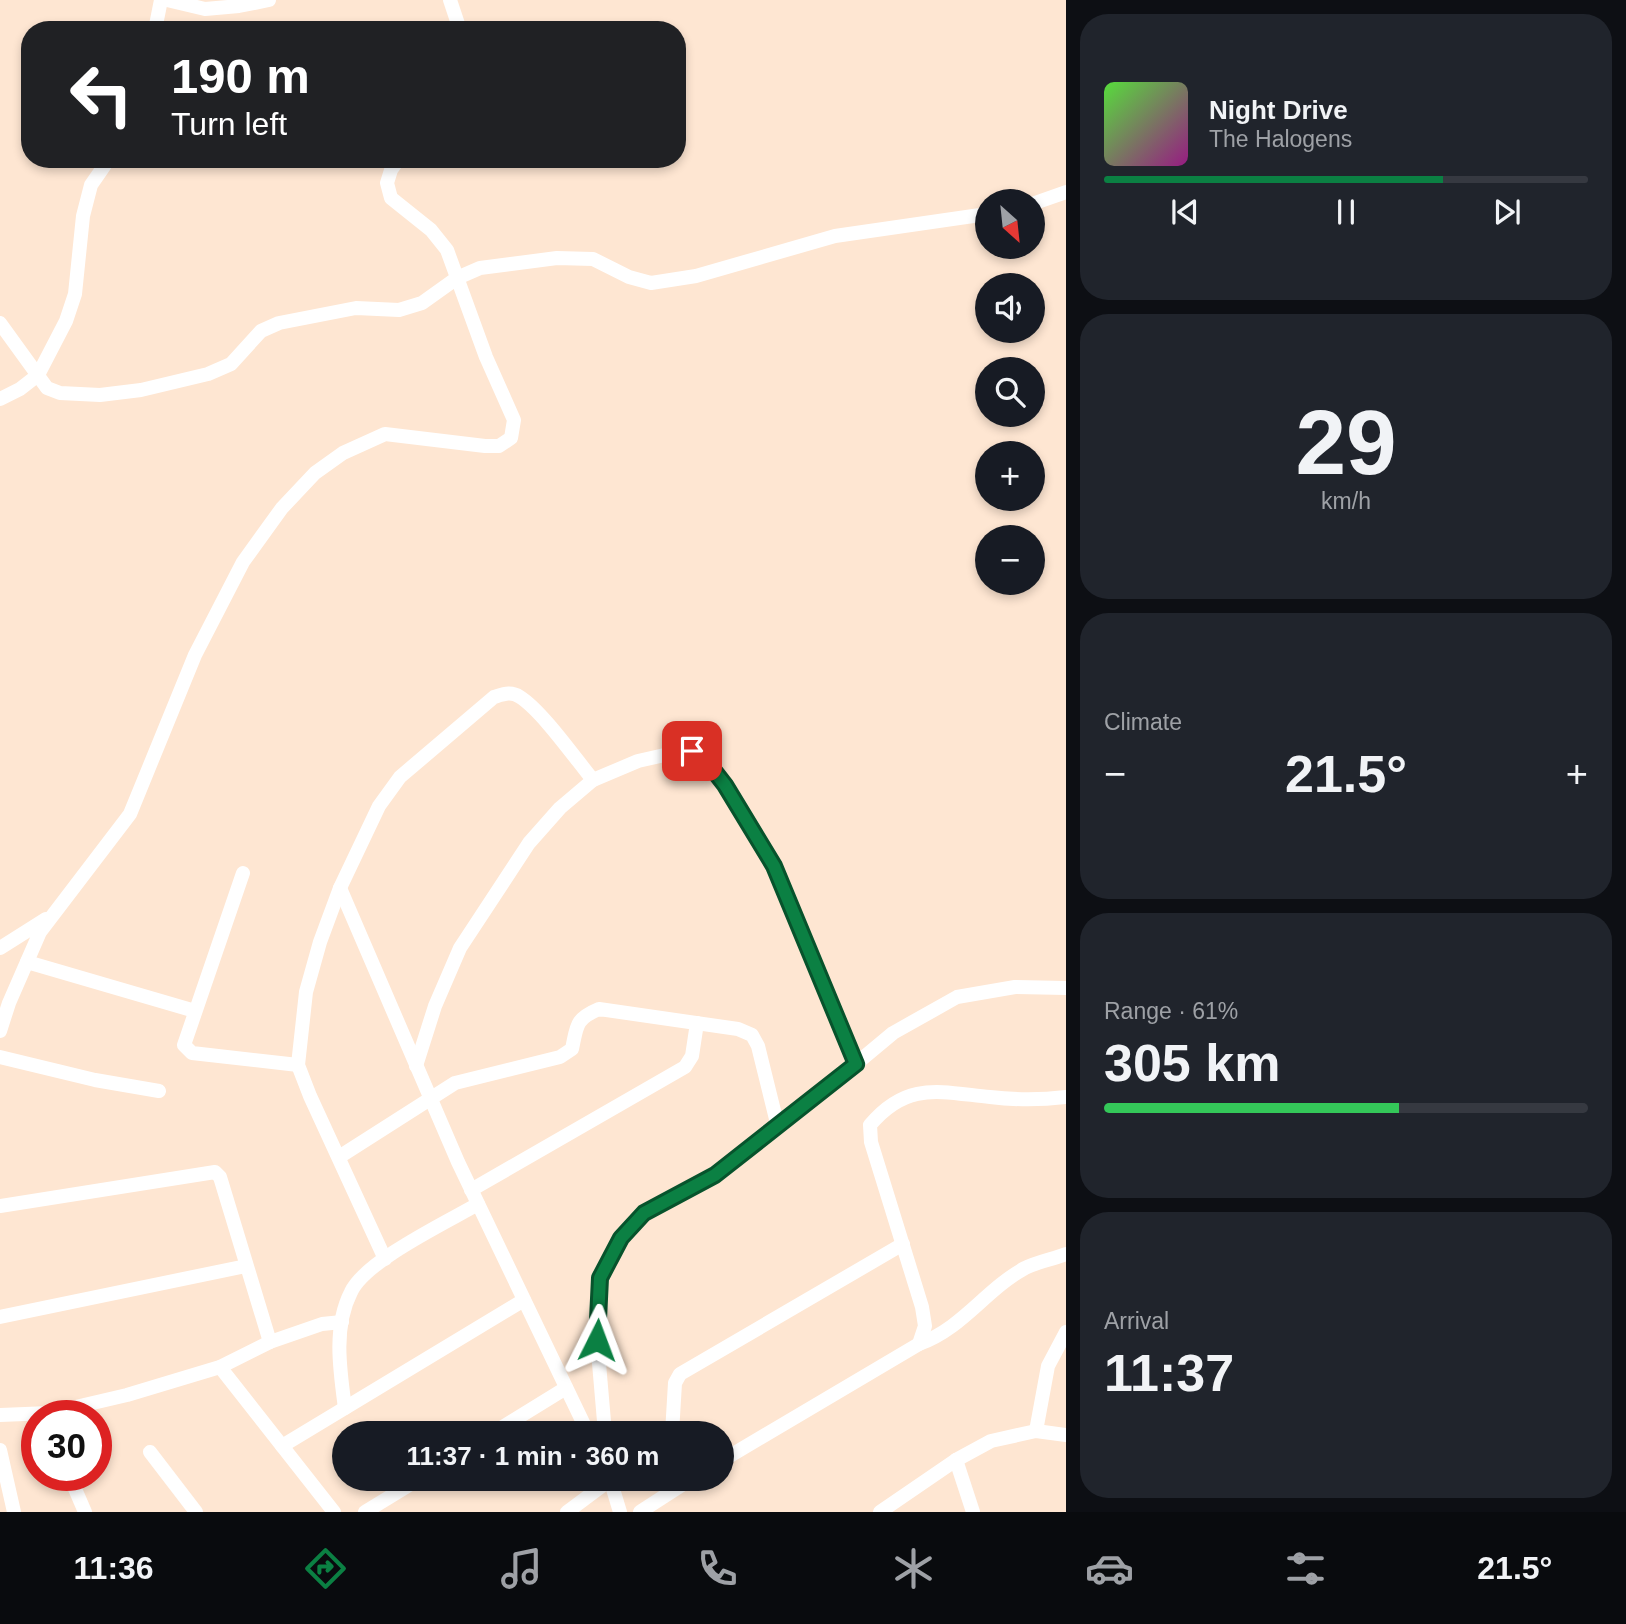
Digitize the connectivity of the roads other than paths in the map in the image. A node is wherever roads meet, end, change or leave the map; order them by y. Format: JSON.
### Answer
{"nodes":[{"id":1,"x":161,"y":0,"type":"edge"},
{"id":2,"x":167,"y":0,"type":"edge"},
{"id":3,"x":269,"y":0,"type":"edge"},
{"id":4,"x":450,"y":0,"type":"edge"},
{"id":5,"x":157,"y":21,"type":"edge"},
{"id":6,"x":457,"y":21,"type":"edge"},
{"id":7,"x":103,"y":168,"type":"edge"},
{"id":8,"x":392,"y":168,"type":"edge"},
{"id":9,"x":1066,"y":192,"type":"edge"},
{"id":10,"x":1045,"y":199,"type":"edge"},
{"id":11,"x":975,"y":217,"type":"edge"},
{"id":12,"x":457,"y":278,"type":"junction"},
{"id":13,"x":0,"y":324,"type":"edge"},
{"id":14,"x":38,"y":374,"type":"junction"},
{"id":15,"x":0,"y":399,"type":"edge"},
{"id":16,"x":593,"y":780,"type":"junction"},
{"id":17,"x":243,"y":873,"type":"dead end"},
{"id":18,"x":340,"y":888,"type":"junction"},
{"id":19,"x":54,"y":913,"type":"junction"},
{"id":20,"x":0,"y":948,"type":"edge"},
{"id":21,"x":27,"y":962,"type":"junction"},
{"id":22,"x":1066,"y":988,"type":"edge"},
{"id":23,"x":195,"y":1011,"type":"junction"},
{"id":24,"x":697,"y":1023,"type":"junction"},
{"id":25,"x":0,"y":1031,"type":"edge"},
{"id":26,"x":0,"y":1057,"type":"edge"},
{"id":27,"x":856,"y":1064,"type":"junction"},
{"id":28,"x":298,"y":1065,"type":"junction"},
{"id":29,"x":416,"y":1066,"type":"junction"},
{"id":30,"x":159,"y":1091,"type":"dead end"},
{"id":31,"x":1066,"y":1097,"type":"edge"},
{"id":32,"x":430,"y":1099,"type":"junction"},
{"id":33,"x":778,"y":1126,"type":"junction"},
{"id":34,"x":339,"y":1157,"type":"junction"},
{"id":35,"x":471,"y":1190,"type":"junction"},
{"id":36,"x":478,"y":1204,"type":"junction"},
{"id":37,"x":0,"y":1206,"type":"edge"},
{"id":38,"x":903,"y":1244,"type":"junction"},
{"id":39,"x":1066,"y":1254,"type":"edge"},
{"id":40,"x":385,"y":1259,"type":"junction"},
{"id":41,"x":246,"y":1266,"type":"junction"},
{"id":42,"x":524,"y":1300,"type":"junction"},
{"id":43,"x":0,"y":1317,"type":"edge"},
{"id":44,"x":342,"y":1322,"type":"junction"},
{"id":45,"x":1066,"y":1332,"type":"edge"},
{"id":46,"x":270,"y":1342,"type":"junction"},
{"id":47,"x":919,"y":1344,"type":"junction"},
{"id":48,"x":220,"y":1367,"type":"junction"},
{"id":49,"x":566,"y":1388,"type":"junction"},
{"id":50,"x":107,"y":1400,"type":"edge"},
{"id":51,"x":345,"y":1408,"type":"junction"},
{"id":52,"x":0,"y":1415,"type":"edge"},
{"id":53,"x":21,"y":1415,"type":"edge"},
{"id":54,"x":512,"y":1421,"type":"edge"},
{"id":55,"x":581,"y":1421,"type":"edge"},
{"id":56,"x":604,"y":1421,"type":"edge"},
{"id":57,"x":673,"y":1421,"type":"edge"},
{"id":58,"x":1036,"y":1431,"type":"junction"},
{"id":59,"x":1066,"y":1435,"type":"edge"},
{"id":60,"x":282,"y":1447,"type":"junction"},
{"id":61,"x":150,"y":1452,"type":"dead end"},
{"id":62,"x":734,"y":1453,"type":"edge"},
{"id":63,"x":1,"y":1456,"type":"edge"},
{"id":64,"x":957,"y":1460,"type":"junction"},
{"id":65,"x":76,"y":1491,"type":"edge"},
{"id":66,"x":399,"y":1491,"type":"edge"},
{"id":67,"x":594,"y":1491,"type":"edge"},
{"id":68,"x":613,"y":1491,"type":"edge"},
{"id":69,"x":663,"y":1491,"type":"edge"},
{"id":70,"x":14,"y":1512,"type":"edge"},
{"id":71,"x":85,"y":1512,"type":"edge"},
{"id":72,"x":196,"y":1512,"type":"edge"},
{"id":73,"x":334,"y":1512,"type":"edge"},
{"id":74,"x":365,"y":1512,"type":"edge"},
{"id":75,"x":567,"y":1512,"type":"edge"},
{"id":76,"x":620,"y":1512,"type":"edge"},
{"id":77,"x":640,"y":1512,"type":"edge"},
{"id":78,"x":880,"y":1512,"type":"edge"},
{"id":79,"x":973,"y":1512,"type":"edge"}],
"edges":[{"from":1,"to":5,"type":"street"},
{"from":2,"to":3,"type":"street"},
{"from":4,"to":6,"type":"street"},
{"from":7,"to":14,"type":"street"},
{"from":8,"to":12,"type":"street"},
{"from":9,"to":10,"type":"street"},
{"from":11,"to":12,"type":"street"},
{"from":12,"to":14,"type":"street"},
{"from":12,"to":19,"type":"street"},
{"from":13,"to":14,"type":"street"},
{"from":14,"to":15,"type":"street"},
{"from":16,"to":18,"type":"street"},
{"from":16,"to":27,"type":"street"},
{"from":16,"to":29,"type":"street"},
{"from":17,"to":23,"type":"street"},
{"from":18,"to":28,"type":"street"},
{"from":18,"to":29,"type":"street"},
{"from":19,"to":20,"type":"street"},
{"from":19,"to":21,"type":"street"},
{"from":21,"to":23,"type":"street"},
{"from":21,"to":25,"type":"street"},
{"from":22,"to":27,"type":"street"},
{"from":23,"to":28,"type":"street"},
{"from":24,"to":32,"type":"street"},
{"from":24,"to":33,"type":"street"},
{"from":24,"to":35,"type":"street"},
{"from":26,"to":30,"type":"street"},
{"from":27,"to":33,"type":"street"},
{"from":28,"to":34,"type":"street"},
{"from":29,"to":32,"type":"street"},
{"from":31,"to":38,"type":"street"},
{"from":32,"to":34,"type":"street"},
{"from":32,"to":35,"type":"street"},
{"from":33,"to":56,"type":"street"},
{"from":34,"to":40,"type":"street"},
{"from":35,"to":36,"type":"street"},
{"from":36,"to":40,"type":"street"},
{"from":36,"to":42,"type":"street"},
{"from":37,"to":41,"type":"street"},
{"from":38,"to":47,"type":"street"},
{"from":38,"to":57,"type":"street"},
{"from":39,"to":47,"type":"street"},
{"from":40,"to":44,"type":"street"},
{"from":41,"to":43,"type":"street"},
{"from":41,"to":46,"type":"street"},
{"from":42,"to":49,"type":"street"},
{"from":42,"to":51,"type":"street"},
{"from":44,"to":46,"type":"street"},
{"from":44,"to":51,"type":"street"},
{"from":45,"to":58,"type":"street"},
{"from":46,"to":48,"type":"street"},
{"from":47,"to":62,"type":"street"},
{"from":48,"to":50,"type":"street"},
{"from":48,"to":60,"type":"street"},
{"from":49,"to":54,"type":"street"},
{"from":49,"to":55,"type":"street"},
{"from":51,"to":60,"type":"street"},
{"from":52,"to":53,"type":"street"},
{"from":58,"to":59,"type":"street"},
{"from":58,"to":64,"type":"street"},
{"from":60,"to":73,"type":"street"},
{"from":61,"to":72,"type":"street"},
{"from":63,"to":70,"type":"street"},
{"from":64,"to":78,"type":"street"},
{"from":64,"to":79,"type":"street"},
{"from":65,"to":71,"type":"street"},
{"from":66,"to":74,"type":"street"},
{"from":67,"to":75,"type":"street"},
{"from":68,"to":76,"type":"street"},
{"from":69,"to":77,"type":"street"}]}
